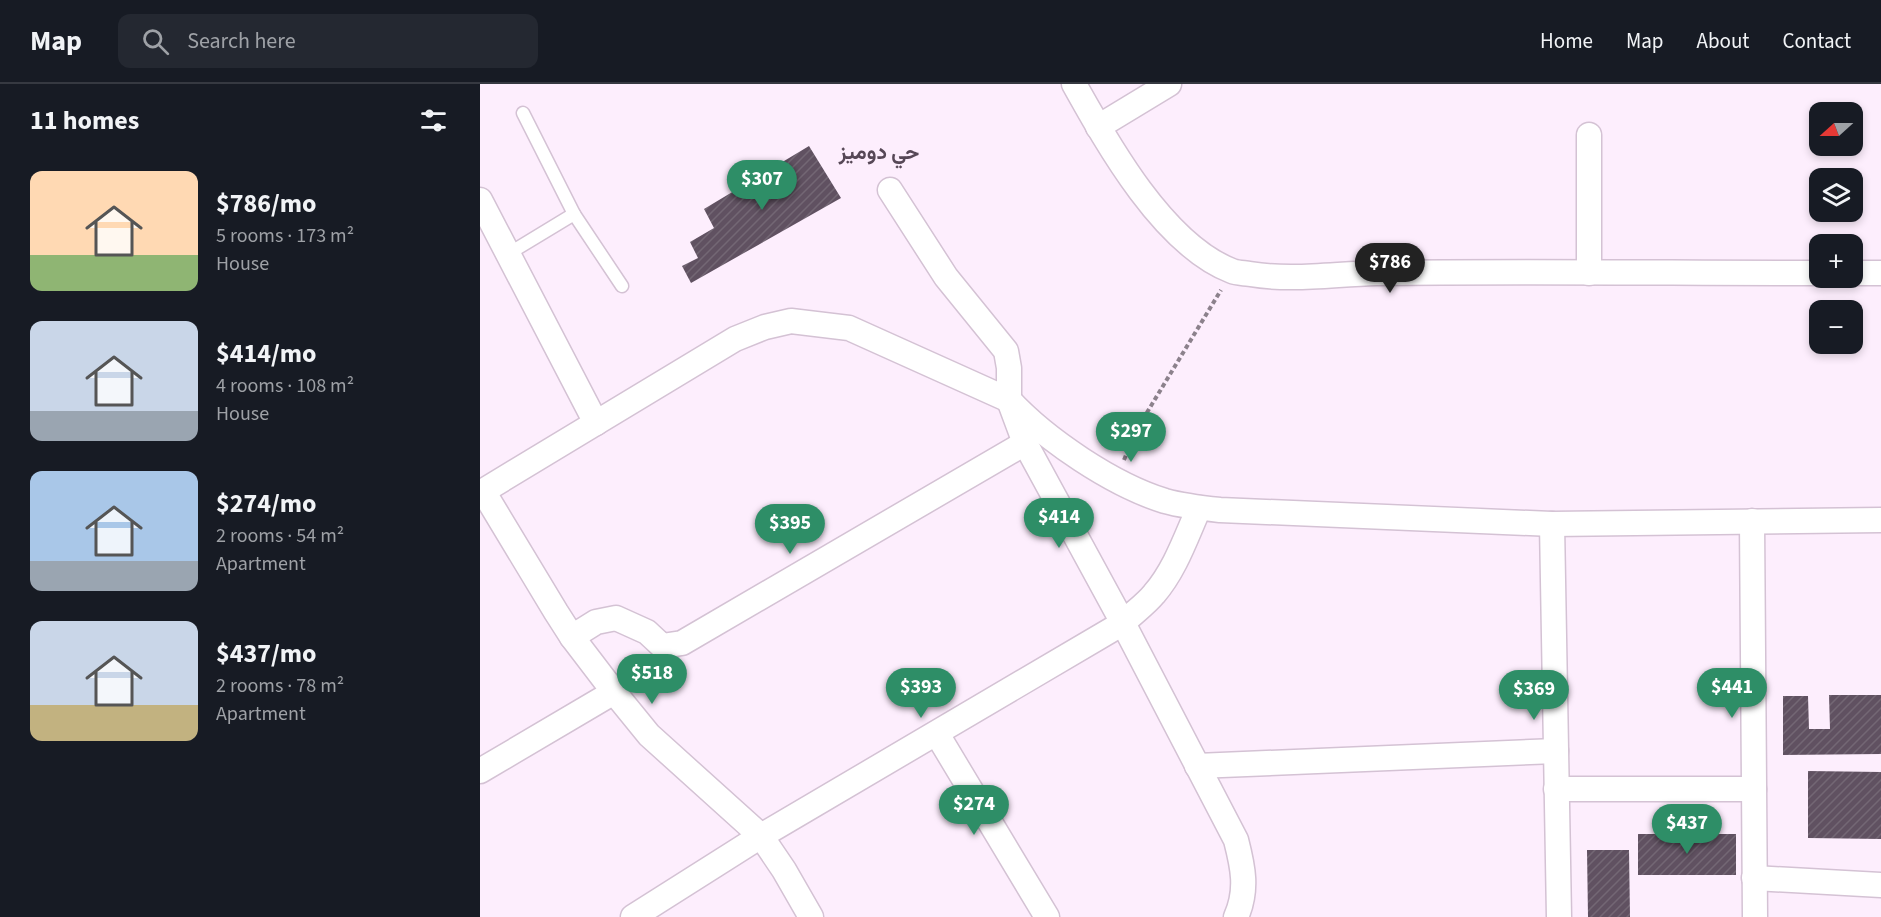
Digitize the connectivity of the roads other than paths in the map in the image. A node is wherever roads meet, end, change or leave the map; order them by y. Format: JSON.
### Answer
{"nodes":[{"id":1,"x":1074,"y":84,"type":"edge"},
{"id":2,"x":1169,"y":84,"type":"edge"},
{"id":3,"x":524,"y":113,"type":"dead end"},
{"id":4,"x":1098,"y":127,"type":"junction"},
{"id":5,"x":1589,"y":135,"type":"dead end"},
{"id":6,"x":890,"y":190,"type":"dead end"},
{"id":7,"x":480,"y":200,"type":"edge"},
{"id":8,"x":574,"y":214,"type":"junction"},
{"id":9,"x":508,"y":254,"type":"junction"},
{"id":10,"x":1589,"y":273,"type":"junction"},
{"id":11,"x":1809,"y":273,"type":"edge"},
{"id":12,"x":1863,"y":273,"type":"edge"},
{"id":13,"x":1881,"y":273,"type":"edge"},
{"id":14,"x":622,"y":286,"type":"dead end"},
{"id":15,"x":1009,"y":400,"type":"junction"},
{"id":16,"x":596,"y":423,"type":"junction"},
{"id":17,"x":1025,"y":443,"type":"junction"},
{"id":18,"x":482,"y":492,"type":"edge"},
{"id":19,"x":1199,"y":508,"type":"junction"},
{"id":20,"x":1881,"y":520,"type":"edge"},
{"id":21,"x":1752,"y":521,"type":"junction"},
{"id":22,"x":1552,"y":524,"type":"junction"},
{"id":23,"x":1123,"y":623,"type":"junction"},
{"id":24,"x":572,"y":637,"type":"junction"},
{"id":25,"x":614,"y":692,"type":"junction"},
{"id":26,"x":937,"y":734,"type":"junction"},
{"id":27,"x":1556,"y":751,"type":"junction"},
{"id":28,"x":1197,"y":766,"type":"junction"},
{"id":29,"x":480,"y":771,"type":"edge"},
{"id":30,"x":1556,"y":789,"type":"junction"},
{"id":31,"x":1754,"y":789,"type":"junction"},
{"id":32,"x":761,"y":836,"type":"junction"},
{"id":33,"x":1754,"y":878,"type":"junction"},
{"id":34,"x":1881,"y":885,"type":"edge"},
{"id":35,"x":633,"y":917,"type":"edge"},
{"id":36,"x":812,"y":917,"type":"edge"},
{"id":37,"x":1047,"y":917,"type":"edge"},
{"id":38,"x":1236,"y":917,"type":"edge"},
{"id":39,"x":1559,"y":917,"type":"edge"},
{"id":40,"x":1755,"y":917,"type":"edge"}],
"edges":[{"from":1,"to":4,"type":"street"},
{"from":2,"to":4,"type":"street"},
{"from":3,"to":8,"type":"lane"},
{"from":4,"to":10,"type":"street"},
{"from":5,"to":10,"type":"street"},
{"from":6,"to":15,"type":"street"},
{"from":7,"to":9,"type":"street"},
{"from":8,"to":9,"type":"lane"},
{"from":8,"to":14,"type":"lane"},
{"from":9,"to":16,"type":"street"},
{"from":10,"to":11,"type":"street"},
{"from":12,"to":13,"type":"street"},
{"from":15,"to":16,"type":"street"},
{"from":15,"to":17,"type":"street"},
{"from":15,"to":19,"type":"street"},
{"from":16,"to":18,"type":"street"},
{"from":17,"to":23,"type":"street"},
{"from":17,"to":24,"type":"street"},
{"from":18,"to":24,"type":"street"},
{"from":19,"to":22,"type":"street"},
{"from":19,"to":23,"type":"street"},
{"from":20,"to":21,"type":"street"},
{"from":21,"to":22,"type":"street"},
{"from":21,"to":31,"type":"street"},
{"from":22,"to":27,"type":"street"},
{"from":23,"to":26,"type":"street"},
{"from":23,"to":28,"type":"street"},
{"from":24,"to":25,"type":"street"},
{"from":25,"to":29,"type":"street"},
{"from":25,"to":32,"type":"street"},
{"from":26,"to":32,"type":"street"},
{"from":26,"to":37,"type":"street"},
{"from":27,"to":28,"type":"street"},
{"from":27,"to":30,"type":"street"},
{"from":28,"to":38,"type":"street"},
{"from":30,"to":31,"type":"street"},
{"from":30,"to":39,"type":"street"},
{"from":31,"to":33,"type":"street"},
{"from":32,"to":35,"type":"street"},
{"from":32,"to":36,"type":"street"},
{"from":33,"to":34,"type":"street"},
{"from":33,"to":40,"type":"street"}]}
